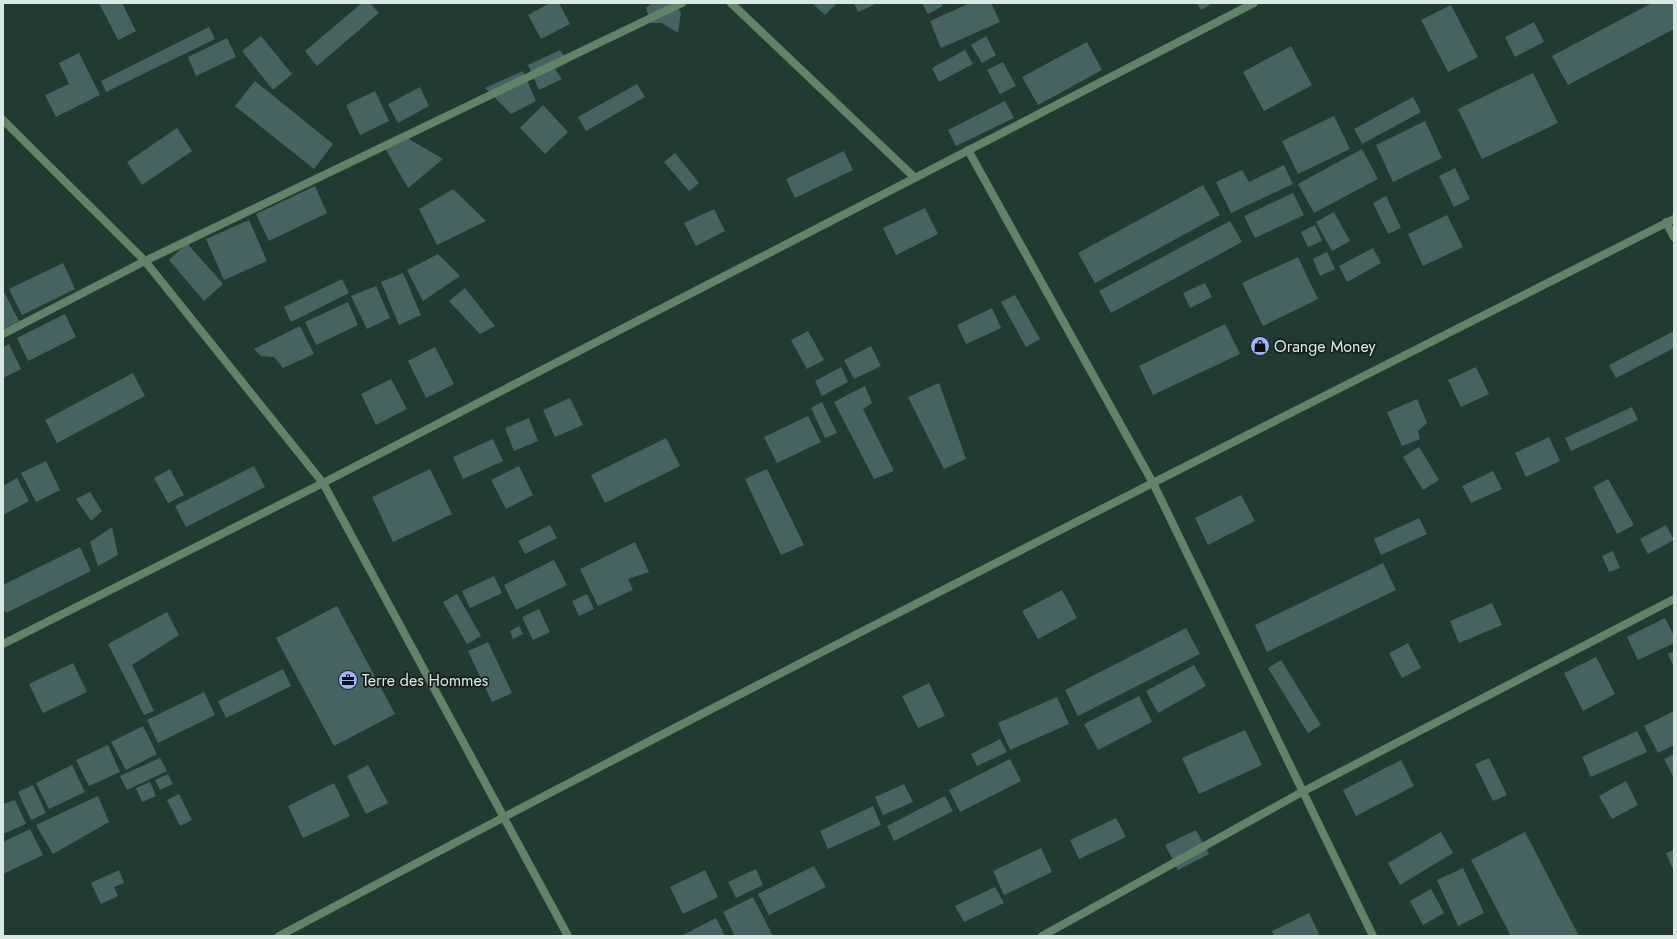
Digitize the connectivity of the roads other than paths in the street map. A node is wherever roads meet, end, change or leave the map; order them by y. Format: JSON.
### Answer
{"nodes":[{"id":1,"x":682,"y":3,"type":"edge"},
{"id":2,"x":731,"y":3,"type":"edge"},
{"id":3,"x":1254,"y":3,"type":"edge"},
{"id":4,"x":3,"y":120,"type":"edge"},
{"id":5,"x":968,"y":150,"type":"junction"},
{"id":6,"x":914,"y":177,"type":"junction"},
{"id":7,"x":1670,"y":220,"type":"edge"},
{"id":8,"x":1674,"y":237,"type":"edge"},
{"id":9,"x":145,"y":261,"type":"junction"},
{"id":10,"x":3,"y":334,"type":"edge"},
{"id":11,"x":323,"y":483,"type":"junction"},
{"id":12,"x":1153,"y":483,"type":"junction"},
{"id":13,"x":1674,"y":599,"type":"edge"},
{"id":14,"x":3,"y":644,"type":"edge"},
{"id":15,"x":1302,"y":792,"type":"junction"},
{"id":16,"x":503,"y":816,"type":"junction"},
{"id":17,"x":279,"y":936,"type":"edge"},
{"id":18,"x":568,"y":936,"type":"edge"},
{"id":19,"x":1042,"y":936,"type":"edge"},
{"id":20,"x":1373,"y":936,"type":"edge"}],
"edges":[{"from":1,"to":9,"type":"street"},
{"from":2,"to":6,"type":"street"},
{"from":3,"to":5,"type":"street"},
{"from":4,"to":9,"type":"street"},
{"from":5,"to":6,"type":"street"},
{"from":5,"to":12,"type":"street"},
{"from":6,"to":11,"type":"street"},
{"from":7,"to":8,"type":"street"},
{"from":7,"to":12,"type":"street"},
{"from":9,"to":10,"type":"street"},
{"from":9,"to":11,"type":"street"},
{"from":11,"to":14,"type":"street"},
{"from":11,"to":16,"type":"street"},
{"from":12,"to":15,"type":"street"},
{"from":12,"to":16,"type":"street"},
{"from":13,"to":15,"type":"street"},
{"from":15,"to":19,"type":"street"},
{"from":15,"to":20,"type":"street"},
{"from":16,"to":17,"type":"street"},
{"from":16,"to":18,"type":"street"}]}
